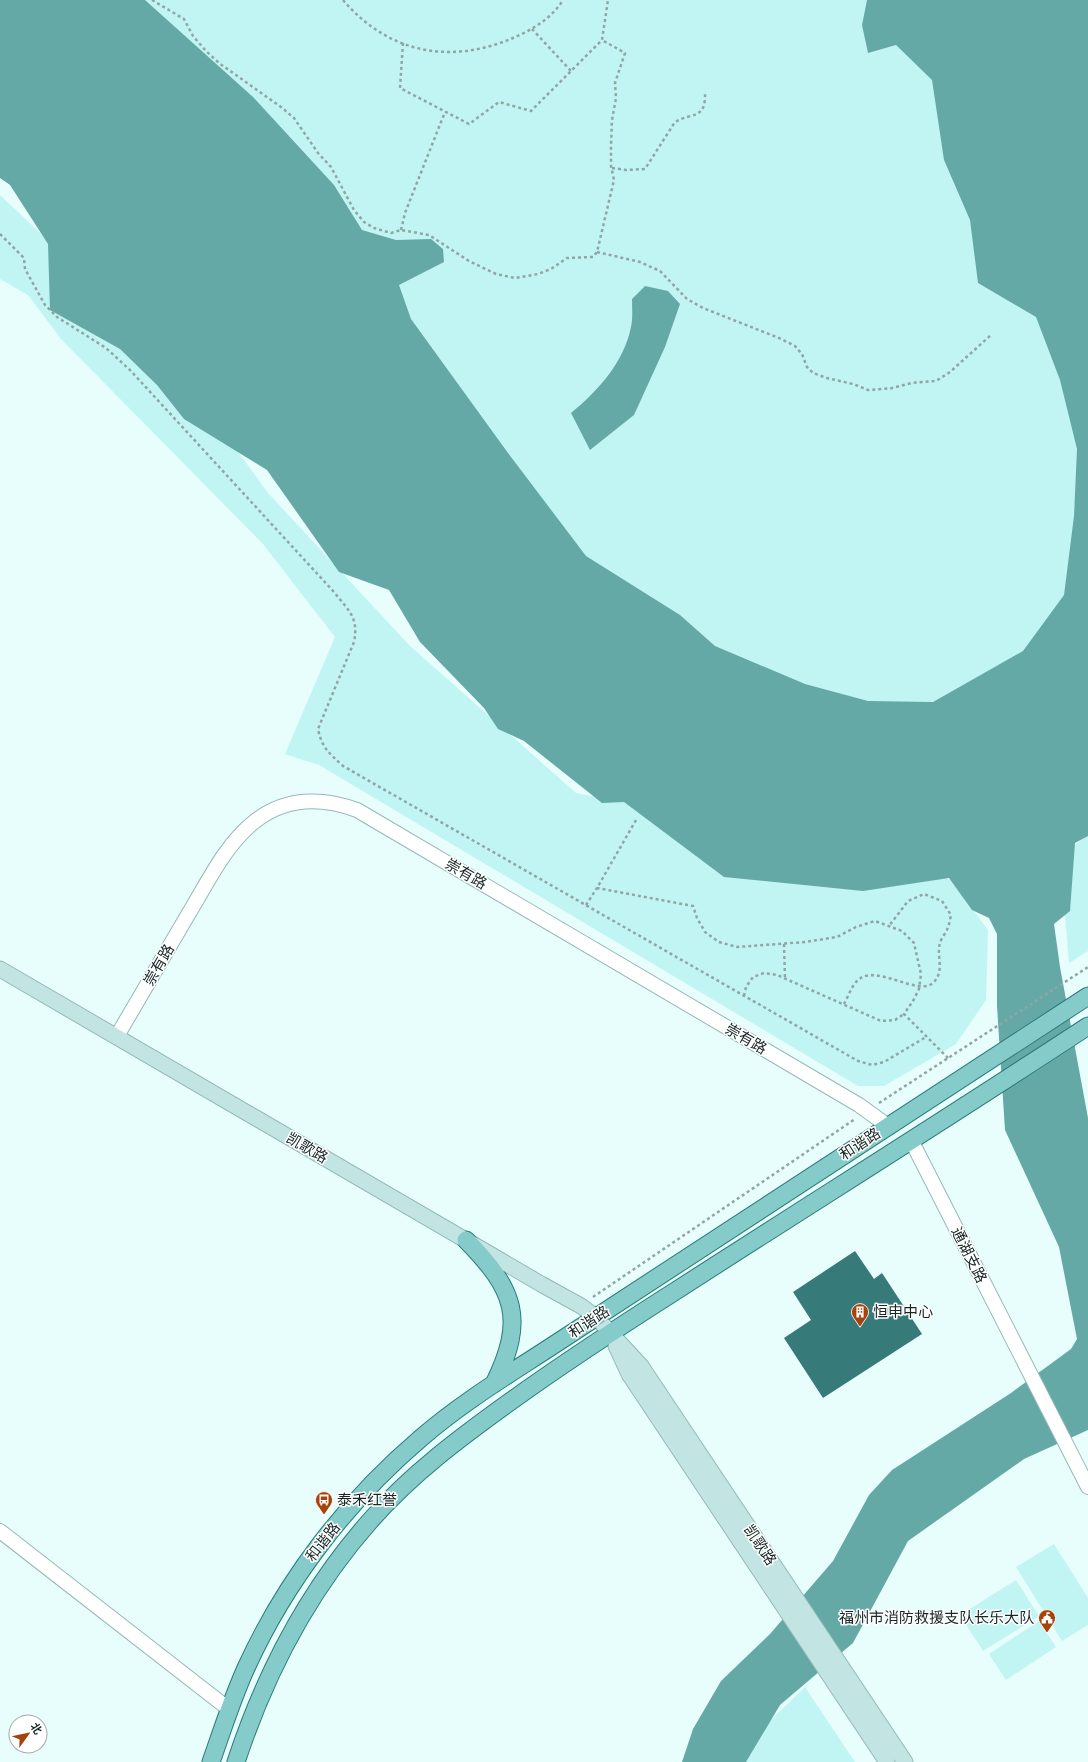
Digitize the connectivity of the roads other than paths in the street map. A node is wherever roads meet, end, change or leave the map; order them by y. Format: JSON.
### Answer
{"nodes":[{"id":1,"x":0,"y":969,"type":"edge"},
{"id":2,"x":1082,"y":1000,"type":"edge"},
{"id":3,"x":1082,"y":1030,"type":"edge"},
{"id":4,"x":117,"y":1036,"type":"junction"},
{"id":5,"x":888,"y":1126,"type":"junction"},
{"id":6,"x":916,"y":1137,"type":"junction"},
{"id":7,"x":466,"y":1240,"type":"junction"},
{"id":8,"x":596,"y":1317,"type":"junction"},
{"id":9,"x":609,"y":1333,"type":"junction"},
{"id":10,"x":494,"y":1384,"type":"junction"},
{"id":11,"x":1088,"y":1487,"type":"edge"},
{"id":12,"x":0,"y":1531,"type":"edge"},
{"id":13,"x":838,"y":1674,"type":"junction"},
{"id":14,"x":230,"y":1710,"type":"junction"},
{"id":15,"x":211,"y":1762,"type":"edge"},
{"id":16,"x":236,"y":1762,"type":"edge"},
{"id":17,"x":887,"y":1762,"type":"edge"},
{"id":18,"x":905,"y":1762,"type":"edge"}],
"edges":[{"from":1,"to":4,"type":"main road","name":"凯歌路"},
{"from":2,"to":5,"type":"main road","name":"和谐路"},
{"from":3,"to":6,"type":"main road","name":"和谐路"},
{"from":4,"to":5,"type":"street","name":"崇有路"},
{"from":4,"to":7,"type":"main road","name":"凯歌路"},
{"from":5,"to":8,"type":"main road","name":"和谐路"},
{"from":6,"to":9,"type":"main road","name":"和谐路"},
{"from":6,"to":11,"type":"street","name":"通湖支路"},
{"from":7,"to":8,"type":"main road","name":"凯歌路"},
{"from":7,"to":10,"type":"main road"},
{"from":8,"to":9,"type":"main road","name":"凯歌路"},
{"from":8,"to":10,"type":"main road","name":"和谐路"},
{"from":9,"to":13,"type":"main road","name":"凯歌路"},
{"from":9,"to":13,"type":"main road","name":"凯歌路"},
{"from":9,"to":16,"type":"main road","name":"和谐路"},
{"from":10,"to":14,"type":"main road","name":"和谐路"},
{"from":12,"to":14,"type":"street"},
{"from":13,"to":17,"type":"main road","name":"凯歌路"},
{"from":13,"to":18,"type":"main road","name":"凯歌路"},
{"from":14,"to":15,"type":"main road","name":"和谐路"}]}
